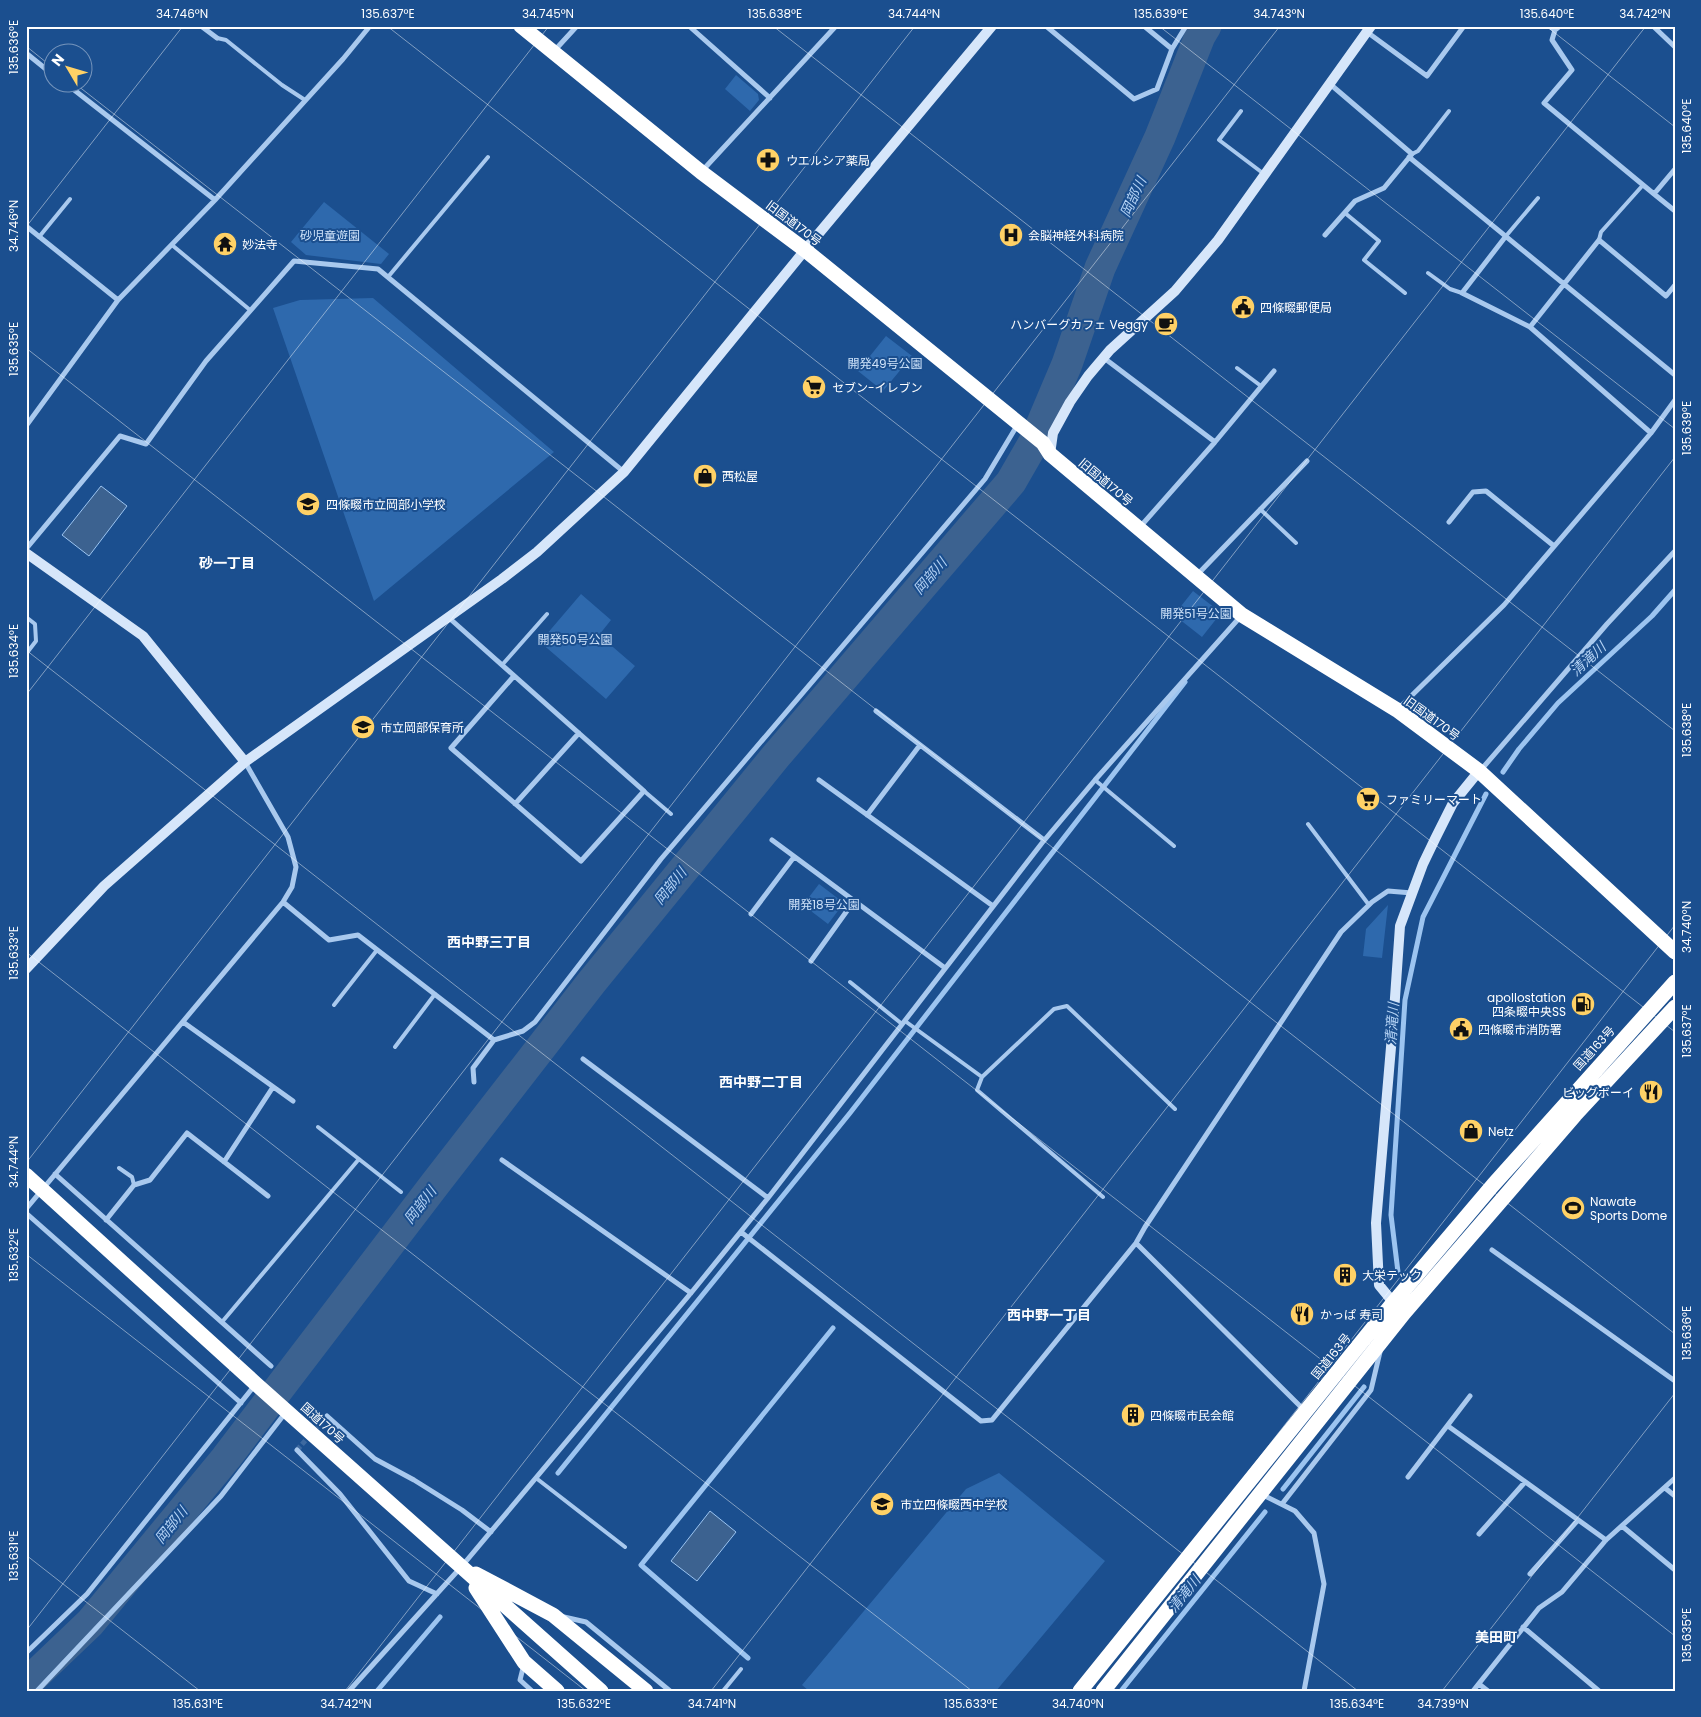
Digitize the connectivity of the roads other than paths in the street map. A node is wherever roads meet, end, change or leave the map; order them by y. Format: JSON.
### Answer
{"nodes":[{"id":1,"x":201,"y":26,"type":"edge"},
{"id":2,"x":370,"y":26,"type":"edge"},
{"id":3,"x":521,"y":26,"type":"edge"},
{"id":4,"x":577,"y":26,"type":"edge"},
{"id":5,"x":689,"y":26,"type":"edge"},
{"id":6,"x":836,"y":26,"type":"edge"},
{"id":7,"x":992,"y":26,"type":"edge"},
{"id":8,"x":1046,"y":26,"type":"edge"},
{"id":9,"x":1144,"y":26,"type":"edge"},
{"id":10,"x":1186,"y":26,"type":"edge"},
{"id":11,"x":1464,"y":26,"type":"edge"},
{"id":12,"x":1549,"y":26,"type":"edge"},
{"id":13,"x":1560,"y":26,"type":"edge"},
{"id":14,"x":1653,"y":26,"type":"edge"},
{"id":15,"x":1369,"y":29,"type":"edge"},
{"id":16,"x":1554,"y":30,"type":"junction"},
{"id":17,"x":217,"y":38,"type":"joint"},
{"id":18,"x":1675,"y":47,"type":"edge"},
{"id":19,"x":1172,"y":49,"type":"junction"},
{"id":20,"x":553,"y":52,"type":"junction"},
{"id":21,"x":26,"y":53,"type":"edge"},
{"id":22,"x":42,"y":66,"type":"edge"},
{"id":23,"x":1329,"y":84,"type":"junction"},
{"id":24,"x":77,"y":92,"type":"edge"},
{"id":25,"x":770,"y":98,"type":"junction"},
{"id":26,"x":305,"y":100,"type":"junction"},
{"id":27,"x":1241,"y":111,"type":"dead end"},
{"id":28,"x":1449,"y":111,"type":"dead end"},
{"id":29,"x":1411,"y":155,"type":"junction"},
{"id":30,"x":488,"y":157,"type":"dead end"},
{"id":31,"x":1675,"y":169,"type":"edge"},
{"id":32,"x":701,"y":172,"type":"junction"},
{"id":33,"x":1265,"y":175,"type":"junction"},
{"id":34,"x":1643,"y":185,"type":"junction"},
{"id":35,"x":1654,"y":194,"type":"junction"},
{"id":36,"x":1538,"y":198,"type":"dead end"},
{"id":37,"x":70,"y":199,"type":"dead end"},
{"id":38,"x":215,"y":200,"type":"junction"},
{"id":39,"x":1675,"y":211,"type":"edge"},
{"id":40,"x":1345,"y":213,"type":"junction"},
{"id":41,"x":26,"y":226,"type":"edge"},
{"id":42,"x":1325,"y":235,"type":"dead end"},
{"id":43,"x":1506,"y":236,"type":"junction"},
{"id":44,"x":39,"y":237,"type":"junction"},
{"id":45,"x":1598,"y":240,"type":"junction"},
{"id":46,"x":172,"y":244,"type":"junction"},
{"id":47,"x":805,"y":250,"type":"junction"},
{"id":48,"x":1428,"y":273,"type":"dead end"},
{"id":49,"x":388,"y":277,"type":"junction"},
{"id":50,"x":1564,"y":284,"type":"junction"},
{"id":51,"x":1675,"y":285,"type":"edge"},
{"id":52,"x":1405,"y":293,"type":"dead end"},
{"id":53,"x":1462,"y":293,"type":"junction"},
{"id":54,"x":118,"y":300,"type":"junction"},
{"id":55,"x":250,"y":310,"type":"junction"},
{"id":56,"x":1530,"y":327,"type":"junction"},
{"id":57,"x":1104,"y":358,"type":"junction"},
{"id":58,"x":1237,"y":368,"type":"dead end"},
{"id":59,"x":1274,"y":370,"type":"dead end"},
{"id":60,"x":1675,"y":375,"type":"edge"},
{"id":61,"x":1261,"y":386,"type":"junction"},
{"id":62,"x":1675,"y":400,"type":"edge"},
{"id":63,"x":27,"y":423,"type":"edge"},
{"id":64,"x":1018,"y":424,"type":"junction"},
{"id":65,"x":1651,"y":434,"type":"junction"},
{"id":66,"x":1215,"y":442,"type":"junction"},
{"id":67,"x":1050,"y":454,"type":"junction"},
{"id":68,"x":1308,"y":461,"type":"dead end"},
{"id":69,"x":624,"y":472,"type":"junction"},
{"id":70,"x":1260,"y":509,"type":"junction"},
{"id":71,"x":1450,"y":522,"type":"dead end"},
{"id":72,"x":1138,"y":529,"type":"junction"},
{"id":73,"x":1296,"y":543,"type":"dead end"},
{"id":74,"x":1554,"y":546,"type":"junction"},
{"id":75,"x":26,"y":548,"type":"edge"},
{"id":76,"x":1675,"y":551,"type":"edge"},
{"id":77,"x":26,"y":553,"type":"edge"},
{"id":78,"x":1195,"y":577,"type":"junction"},
{"id":79,"x":547,"y":614,"type":"dead end"},
{"id":80,"x":1242,"y":615,"type":"junction"},
{"id":81,"x":26,"y":617,"type":"edge"},
{"id":82,"x":448,"y":618,"type":"junction"},
{"id":83,"x":26,"y":654,"type":"edge"},
{"id":84,"x":502,"y":665,"type":"junction"},
{"id":85,"x":514,"y":676,"type":"junction"},
{"id":86,"x":1397,"y":710,"type":"junction"},
{"id":87,"x":876,"y":712,"type":"dead end"},
{"id":88,"x":579,"y":733,"type":"junction"},
{"id":89,"x":920,"y":745,"type":"junction"},
{"id":90,"x":245,"y":762,"type":"junction"},
{"id":91,"x":1480,"y":771,"type":"junction"},
{"id":92,"x":819,"y":780,"type":"dead end"},
{"id":93,"x":1095,"y":780,"type":"junction"},
{"id":94,"x":644,"y":791,"type":"junction"},
{"id":95,"x":515,"y":804,"type":"junction"},
{"id":96,"x":671,"y":814,"type":"dead end"},
{"id":97,"x":867,"y":815,"type":"junction"},
{"id":98,"x":1308,"y":824,"type":"dead end"},
{"id":99,"x":772,"y":840,"type":"dead end"},
{"id":100,"x":1044,"y":840,"type":"junction"},
{"id":101,"x":1174,"y":846,"type":"dead end"},
{"id":102,"x":794,"y":857,"type":"junction"},
{"id":103,"x":1412,"y":894,"type":"junction"},
{"id":104,"x":854,"y":901,"type":"junction"},
{"id":105,"x":283,"y":902,"type":"junction"},
{"id":106,"x":1369,"y":905,"type":"junction"},
{"id":107,"x":993,"y":906,"type":"junction"},
{"id":108,"x":751,"y":914,"type":"dead end"},
{"id":109,"x":378,"y":950,"type":"junction"},
{"id":110,"x":1675,"y":952,"type":"edge"},
{"id":111,"x":811,"y":961,"type":"dead end"},
{"id":112,"x":945,"y":968,"type":"junction"},
{"id":113,"x":26,"y":969,"type":"edge"},
{"id":114,"x":850,"y":982,"type":"dead end"},
{"id":115,"x":1675,"y":982,"type":"edge"},
{"id":116,"x":435,"y":994,"type":"junction"},
{"id":117,"x":334,"y":1005,"type":"dead end"},
{"id":118,"x":1675,"y":1007,"type":"edge"},
{"id":119,"x":183,"y":1022,"type":"junction"},
{"id":120,"x":904,"y":1022,"type":"junction"},
{"id":121,"x":494,"y":1040,"type":"junction"},
{"id":122,"x":395,"y":1047,"type":"dead end"},
{"id":123,"x":584,"y":1059,"type":"dead end"},
{"id":124,"x":982,"y":1077,"type":"junction"},
{"id":125,"x":474,"y":1082,"type":"dead end"},
{"id":126,"x":273,"y":1087,"type":"junction"},
{"id":127,"x":293,"y":1101,"type":"dead end"},
{"id":128,"x":1175,"y":1109,"type":"dead end"},
{"id":129,"x":318,"y":1127,"type":"dead end"},
{"id":130,"x":359,"y":1159,"type":"junction"},
{"id":131,"x":502,"y":1160,"type":"dead end"},
{"id":132,"x":224,"y":1162,"type":"junction"},
{"id":133,"x":119,"y":1168,"type":"dead end"},
{"id":134,"x":55,"y":1174,"type":"junction"},
{"id":135,"x":26,"y":1175,"type":"edge"},
{"id":136,"x":134,"y":1185,"type":"junction"},
{"id":137,"x":42,"y":1190,"type":"junction"},
{"id":138,"x":401,"y":1192,"type":"dead end"},
{"id":139,"x":268,"y":1196,"type":"dead end"},
{"id":140,"x":1103,"y":1197,"type":"dead end"},
{"id":141,"x":768,"y":1198,"type":"junction"},
{"id":142,"x":26,"y":1211,"type":"edge"},
{"id":143,"x":106,"y":1220,"type":"junction"},
{"id":144,"x":741,"y":1232,"type":"junction"},
{"id":145,"x":1136,"y":1243,"type":"junction"},
{"id":146,"x":1492,"y":1250,"type":"dead end"},
{"id":147,"x":692,"y":1293,"type":"junction"},
{"id":148,"x":1393,"y":1303,"type":"junction"},
{"id":149,"x":1404,"y":1313,"type":"junction"},
{"id":150,"x":222,"y":1322,"type":"junction"},
{"id":151,"x":1383,"y":1341,"type":"junction"},
{"id":152,"x":271,"y":1366,"type":"dead end"},
{"id":153,"x":1675,"y":1381,"type":"edge"},
{"id":154,"x":260,"y":1388,"type":"junction"},
{"id":155,"x":1470,"y":1396,"type":"dead end"},
{"id":156,"x":241,"y":1403,"type":"junction"},
{"id":157,"x":285,"y":1409,"type":"junction"},
{"id":158,"x":1306,"y":1412,"type":"junction"},
{"id":159,"x":327,"y":1416,"type":"dead end"},
{"id":160,"x":1448,"y":1426,"type":"junction"},
{"id":161,"x":297,"y":1450,"type":"dead end"},
{"id":162,"x":1408,"y":1477,"type":"dead end"},
{"id":163,"x":536,"y":1478,"type":"junction"},
{"id":164,"x":1675,"y":1478,"type":"edge"},
{"id":165,"x":1526,"y":1482,"type":"junction"},
{"id":166,"x":1665,"y":1488,"type":"junction"},
{"id":167,"x":1260,"y":1494,"type":"junction"},
{"id":168,"x":1675,"y":1496,"type":"edge"},
{"id":169,"x":1282,"y":1504,"type":"junction"},
{"id":170,"x":1578,"y":1520,"type":"junction"},
{"id":171,"x":1622,"y":1526,"type":"junction"},
{"id":172,"x":491,"y":1532,"type":"junction"},
{"id":173,"x":1479,"y":1534,"type":"dead end"},
{"id":174,"x":1606,"y":1540,"type":"junction"},
{"id":175,"x":625,"y":1547,"type":"dead end"},
{"id":176,"x":462,"y":1566,"type":"junction"},
{"id":177,"x":1675,"y":1570,"type":"edge"},
{"id":178,"x":1530,"y":1574,"type":"dead end"},
{"id":179,"x":437,"y":1594,"type":"junction"},
{"id":180,"x":553,"y":1615,"type":"junction"},
{"id":181,"x":1524,"y":1627,"type":"junction"},
{"id":182,"x":26,"y":1653,"type":"edge"},
{"id":183,"x":524,"y":1662,"type":"junction"},
{"id":184,"x":741,"y":1669,"type":"dead end"},
{"id":185,"x":1479,"y":1684,"type":"junction"},
{"id":186,"x":36,"y":1691,"type":"edge"},
{"id":187,"x":349,"y":1691,"type":"edge"},
{"id":188,"x":532,"y":1691,"type":"edge"},
{"id":189,"x":557,"y":1691,"type":"edge"},
{"id":190,"x":601,"y":1691,"type":"edge"},
{"id":191,"x":646,"y":1691,"type":"edge"},
{"id":192,"x":670,"y":1691,"type":"edge"},
{"id":193,"x":723,"y":1691,"type":"edge"},
{"id":194,"x":1080,"y":1691,"type":"edge"},
{"id":195,"x":1103,"y":1691,"type":"edge"},
{"id":196,"x":1304,"y":1691,"type":"edge"},
{"id":197,"x":1473,"y":1691,"type":"edge"},
{"id":198,"x":1488,"y":1691,"type":"edge"},
{"id":199,"x":1599,"y":1691,"type":"edge"}],
"edges":[{"from":1,"to":17,"type":"street"},
{"from":2,"to":26,"type":"street"},
{"from":3,"to":20,"type":"highway","name":"旧国道170号"},
{"from":4,"to":20,"type":"street"},
{"from":5,"to":25,"type":"street"},
{"from":6,"to":25,"type":"street"},
{"from":7,"to":47,"type":"street"},
{"from":8,"to":19,"type":"street"},
{"from":9,"to":19,"type":"street"},
{"from":10,"to":19,"type":"street"},
{"from":11,"to":15,"type":"street"},
{"from":12,"to":16,"type":"street"},
{"from":13,"to":16,"type":"street"},
{"from":14,"to":18,"type":"street"},
{"from":15,"to":23,"type":"street"},
{"from":16,"to":34,"type":"street"},
{"from":17,"to":26,"type":"lane"},
{"from":20,"to":32,"type":"highway","name":"旧国道170号"},
{"from":21,"to":22,"type":"street"},
{"from":23,"to":29,"type":"street"},
{"from":23,"to":33,"type":"street"},
{"from":24,"to":38,"type":"street"},
{"from":25,"to":32,"type":"street"},
{"from":26,"to":38,"type":"street"},
{"from":27,"to":33,"type":"lane"},
{"from":28,"to":29,"type":"lane"},
{"from":29,"to":40,"type":"street"},
{"from":29,"to":43,"type":"street"},
{"from":30,"to":49,"type":"lane"},
{"from":31,"to":35,"type":"street"},
{"from":32,"to":47,"type":"highway","name":"旧国道170号"},
{"from":33,"to":57,"type":"street"},
{"from":34,"to":35,"type":"street"},
{"from":34,"to":45,"type":"lane"},
{"from":35,"to":39,"type":"street"},
{"from":36,"to":43,"type":"lane"},
{"from":37,"to":44,"type":"lane"},
{"from":38,"to":46,"type":"street"},
{"from":40,"to":42,"type":"street"},
{"from":40,"to":52,"type":"lane"},
{"from":41,"to":44,"type":"street"},
{"from":43,"to":50,"type":"street"},
{"from":43,"to":53,"type":"street"},
{"from":44,"to":54,"type":"street"},
{"from":45,"to":50,"type":"street"},
{"from":45,"to":51,"type":"street"},
{"from":46,"to":54,"type":"street"},
{"from":46,"to":55,"type":"lane"},
{"from":47,"to":64,"type":"highway","name":"旧国道170号"},
{"from":47,"to":69,"type":"street"},
{"from":48,"to":53,"type":"lane"},
{"from":49,"to":55,"type":"street"},
{"from":49,"to":69,"type":"street"},
{"from":50,"to":56,"type":"street"},
{"from":50,"to":60,"type":"street"},
{"from":53,"to":56,"type":"street"},
{"from":54,"to":63,"type":"street"},
{"from":55,"to":75,"type":"street"},
{"from":56,"to":65,"type":"street"},
{"from":57,"to":66,"type":"street"},
{"from":57,"to":67,"type":"street"},
{"from":58,"to":61,"type":"lane"},
{"from":59,"to":61,"type":"street"},
{"from":61,"to":66,"type":"street"},
{"from":62,"to":65,"type":"street"},
{"from":64,"to":67,"type":"highway","name":"旧国道170号"},
{"from":64,"to":121,"type":"street"},
{"from":65,"to":74,"type":"street"},
{"from":66,"to":72,"type":"street"},
{"from":67,"to":72,"type":"highway","name":"旧国道170号"},
{"from":68,"to":70,"type":"street"},
{"from":69,"to":82,"type":"street"},
{"from":70,"to":73,"type":"lane"},
{"from":70,"to":78,"type":"street"},
{"from":71,"to":74,"type":"street"},
{"from":72,"to":78,"type":"highway","name":"旧国道170号"},
{"from":74,"to":86,"type":"street"},
{"from":76,"to":91,"type":"street"},
{"from":77,"to":90,"type":"street"},
{"from":78,"to":80,"type":"highway","name":"旧国道170号"},
{"from":79,"to":84,"type":"lane"},
{"from":80,"to":86,"type":"highway","name":"旧国道170号"},
{"from":80,"to":93,"type":"street"},
{"from":81,"to":83,"type":"lane"},
{"from":82,"to":84,"type":"street"},
{"from":82,"to":90,"type":"street"},
{"from":84,"to":85,"type":"street"},
{"from":85,"to":88,"type":"street"},
{"from":85,"to":95,"type":"street"},
{"from":86,"to":91,"type":"highway","name":"旧国道170号"},
{"from":87,"to":89,"type":"street"},
{"from":88,"to":94,"type":"street"},
{"from":88,"to":95,"type":"street"},
{"from":89,"to":97,"type":"street"},
{"from":89,"to":100,"type":"street"},
{"from":90,"to":105,"type":"street"},
{"from":90,"to":113,"type":"street"},
{"from":91,"to":103,"type":"street"},
{"from":91,"to":110,"type":"highway","name":"旧国道170号"},
{"from":92,"to":97,"type":"street"},
{"from":93,"to":100,"type":"street"},
{"from":93,"to":101,"type":"lane"},
{"from":94,"to":95,"type":"street"},
{"from":94,"to":96,"type":"lane"},
{"from":97,"to":107,"type":"street"},
{"from":98,"to":106,"type":"lane"},
{"from":99,"to":102,"type":"street"},
{"from":100,"to":107,"type":"street"},
{"from":102,"to":104,"type":"street"},
{"from":102,"to":108,"type":"street"},
{"from":103,"to":106,"type":"street"},
{"from":103,"to":148,"type":"street"},
{"from":104,"to":111,"type":"street"},
{"from":104,"to":112,"type":"street"},
{"from":105,"to":109,"type":"street"},
{"from":105,"to":119,"type":"street"},
{"from":106,"to":145,"type":"street"},
{"from":107,"to":112,"type":"street"},
{"from":109,"to":116,"type":"street"},
{"from":109,"to":117,"type":"lane"},
{"from":112,"to":120,"type":"street"},
{"from":114,"to":120,"type":"lane"},
{"from":115,"to":148,"type":"highway","name":"国道163号"},
{"from":116,"to":121,"type":"street"},
{"from":116,"to":122,"type":"lane"},
{"from":118,"to":149,"type":"highway"},
{"from":119,"to":126,"type":"street"},
{"from":119,"to":134,"type":"street"},
{"from":120,"to":124,"type":"lane"},
{"from":120,"to":141,"type":"street"},
{"from":121,"to":125,"type":"street"},
{"from":123,"to":141,"type":"street"},
{"from":124,"to":128,"type":"lane"},
{"from":124,"to":140,"type":"lane"},
{"from":126,"to":127,"type":"street"},
{"from":126,"to":132,"type":"street"},
{"from":129,"to":130,"type":"lane"},
{"from":130,"to":138,"type":"lane"},
{"from":130,"to":150,"type":"lane"},
{"from":131,"to":147,"type":"street"},
{"from":132,"to":136,"type":"street"},
{"from":132,"to":139,"type":"street"},
{"from":133,"to":136,"type":"lane"},
{"from":134,"to":137,"type":"street"},
{"from":134,"to":143,"type":"street"},
{"from":135,"to":137,"type":"highway","name":"国道170号"},
{"from":136,"to":143,"type":"street"},
{"from":137,"to":142,"type":"street"},
{"from":137,"to":154,"type":"highway","name":"国道170号"},
{"from":141,"to":144,"type":"street"},
{"from":142,"to":156,"type":"street"},
{"from":143,"to":150,"type":"street"},
{"from":144,"to":145,"type":"street"},
{"from":144,"to":147,"type":"street"},
{"from":145,"to":158,"type":"street"},
{"from":146,"to":153,"type":"street"},
{"from":147,"to":163,"type":"street"},
{"from":148,"to":149,"type":"street"},
{"from":148,"to":158,"type":"highway","name":"国道163号"},
{"from":149,"to":151,"type":"highway"},
{"from":150,"to":152,"type":"street"},
{"from":151,"to":167,"type":"highway"},
{"from":151,"to":169,"type":"street"},
{"from":154,"to":156,"type":"street"},
{"from":154,"to":157,"type":"highway","name":"国道170号"},
{"from":155,"to":160,"type":"street"},
{"from":156,"to":182,"type":"street"},
{"from":157,"to":176,"type":"highway","name":"国道170号"},
{"from":157,"to":186,"type":"street"},
{"from":158,"to":194,"type":"highway","name":"国道163号"},
{"from":159,"to":172,"type":"street"},
{"from":160,"to":162,"type":"street"},
{"from":160,"to":165,"type":"street"},
{"from":161,"to":179,"type":"street"},
{"from":163,"to":172,"type":"street"},
{"from":163,"to":175,"type":"lane"},
{"from":164,"to":166,"type":"street"},
{"from":165,"to":170,"type":"street"},
{"from":165,"to":173,"type":"street"},
{"from":166,"to":168,"type":"street"},
{"from":166,"to":171,"type":"street"},
{"from":167,"to":169,"type":"street"},
{"from":167,"to":195,"type":"highway"},
{"from":169,"to":196,"type":"street"},
{"from":170,"to":174,"type":"street"},
{"from":170,"to":178,"type":"street"},
{"from":171,"to":174,"type":"street"},
{"from":171,"to":177,"type":"street"},
{"from":172,"to":176,"type":"street"},
{"from":174,"to":181,"type":"street"},
{"from":176,"to":179,"type":"street"},
{"from":176,"to":180,"type":"highway"},
{"from":176,"to":183,"type":"highway"},
{"from":176,"to":190,"type":"highway","name":"国道170号"},
{"from":179,"to":187,"type":"street"},
{"from":180,"to":191,"type":"highway"},
{"from":180,"to":192,"type":"street"},
{"from":181,"to":185,"type":"street"},
{"from":181,"to":199,"type":"street"},
{"from":183,"to":188,"type":"street"},
{"from":183,"to":189,"type":"highway"},
{"from":184,"to":193,"type":"lane"},
{"from":185,"to":197,"type":"street"},
{"from":185,"to":198,"type":"street"}]}
